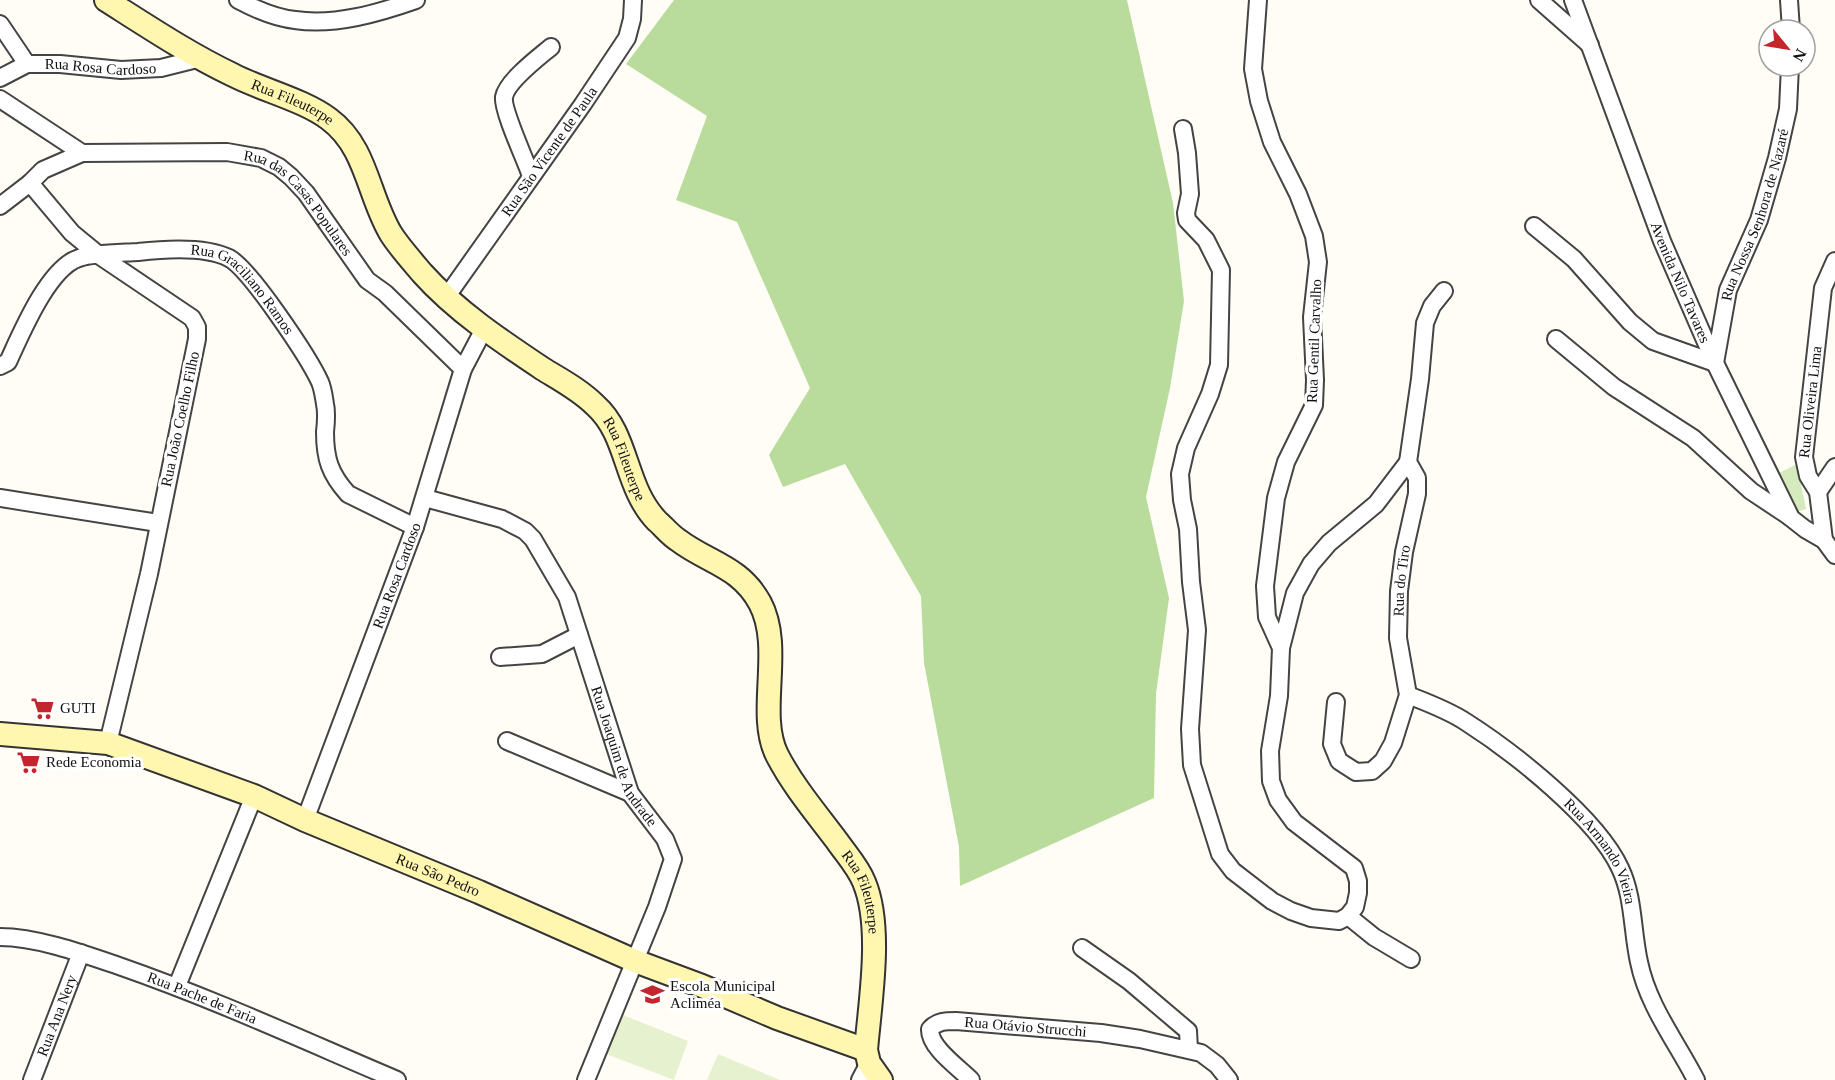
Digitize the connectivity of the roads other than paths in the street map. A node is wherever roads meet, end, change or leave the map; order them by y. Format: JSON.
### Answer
{"nodes":[{"id":1,"x":106,"y":0,"type":"edge"},
{"id":2,"x":238,"y":0,"type":"edge"},
{"id":3,"x":416,"y":0,"type":"edge"},
{"id":4,"x":633,"y":0,"type":"edge"},
{"id":5,"x":1258,"y":0,"type":"edge"},
{"id":6,"x":1539,"y":0,"type":"edge"},
{"id":7,"x":1574,"y":0,"type":"edge"},
{"id":8,"x":1789,"y":0,"type":"edge"},
{"id":9,"x":1790,"y":18,"type":"edge"},
{"id":10,"x":0,"y":24,"type":"edge"},
{"id":11,"x":1591,"y":45,"type":"junction"},
{"id":12,"x":551,"y":47,"type":"dead end"},
{"id":13,"x":201,"y":58,"type":"junction"},
{"id":14,"x":27,"y":64,"type":"junction"},
{"id":15,"x":0,"y":78,"type":"edge"},
{"id":16,"x":1789,"y":78,"type":"edge"},
{"id":17,"x":0,"y":99,"type":"edge"},
{"id":18,"x":1183,"y":129,"type":"dead end"},
{"id":19,"x":82,"y":153,"type":"junction"},
{"id":20,"x":531,"y":176,"type":"junction"},
{"id":21,"x":30,"y":183,"type":"junction"},
{"id":22,"x":0,"y":206,"type":"edge"},
{"id":23,"x":1534,"y":226,"type":"dead end"},
{"id":24,"x":100,"y":255,"type":"junction"},
{"id":25,"x":1835,"y":261,"type":"edge"},
{"id":26,"x":1444,"y":291,"type":"dead end"},
{"id":27,"x":447,"y":296,"type":"junction"},
{"id":28,"x":484,"y":329,"type":"junction"},
{"id":29,"x":1556,"y":339,"type":"dead end"},
{"id":30,"x":1715,"y":363,"type":"junction"},
{"id":31,"x":0,"y":366,"type":"edge"},
{"id":32,"x":463,"y":369,"type":"junction"},
{"id":33,"x":1408,"y":462,"type":"junction"},
{"id":34,"x":1835,"y":467,"type":"edge"},
{"id":35,"x":1818,"y":492,"type":"junction"},
{"id":36,"x":0,"y":498,"type":"edge"},
{"id":37,"x":425,"y":498,"type":"junction"},
{"id":38,"x":1791,"y":518,"type":"junction"},
{"id":39,"x":158,"y":523,"type":"junction"},
{"id":40,"x":415,"y":527,"type":"junction"},
{"id":41,"x":1824,"y":540,"type":"junction"},
{"id":42,"x":1835,"y":555,"type":"edge"},
{"id":43,"x":579,"y":635,"type":"junction"},
{"id":44,"x":1281,"y":648,"type":"junction"},
{"id":45,"x":500,"y":657,"type":"dead end"},
{"id":46,"x":1408,"y":695,"type":"junction"},
{"id":47,"x":1336,"y":702,"type":"dead end"},
{"id":48,"x":0,"y":734,"type":"edge"},
{"id":49,"x":507,"y":741,"type":"dead end"},
{"id":50,"x":108,"y":743,"type":"junction"},
{"id":51,"x":630,"y":793,"type":"junction"},
{"id":52,"x":254,"y":796,"type":"junction"},
{"id":53,"x":305,"y":820,"type":"junction"},
{"id":54,"x":1348,"y":916,"type":"junction"},
{"id":55,"x":0,"y":937,"type":"edge"},
{"id":56,"x":1082,"y":948,"type":"dead end"},
{"id":57,"x":81,"y":953,"type":"junction"},
{"id":58,"x":1411,"y":959,"type":"dead end"},
{"id":59,"x":635,"y":961,"type":"junction"},
{"id":60,"x":177,"y":986,"type":"junction"},
{"id":61,"x":1189,"y":1049,"type":"junction"},
{"id":62,"x":869,"y":1068,"type":"edge"},
{"id":63,"x":32,"y":1080,"type":"edge"},
{"id":64,"x":397,"y":1080,"type":"edge"},
{"id":65,"x":586,"y":1080,"type":"edge"},
{"id":66,"x":971,"y":1080,"type":"edge"},
{"id":67,"x":1229,"y":1080,"type":"edge"},
{"id":68,"x":1696,"y":1080,"type":"edge"}],
"edges":[{"from":1,"to":13,"type":"main road","name":"Rua Fileuterpe"},
{"from":2,"to":3,"type":"street"},
{"from":4,"to":20,"type":"street","name":"Rua São Vicente de Paula"},
{"from":5,"to":44,"type":"street","name":"Rua Gentil Carvalho"},
{"from":6,"to":11,"type":"street"},
{"from":7,"to":11,"type":"street","name":"Avenida Nilo Tavares"},
{"from":8,"to":9,"type":"street"},
{"from":10,"to":14,"type":"street"},
{"from":11,"to":30,"type":"street","name":"Avenida Nilo Tavares"},
{"from":12,"to":20,"type":"street"},
{"from":13,"to":14,"type":"street","name":"Rua Rosa Cardoso"},
{"from":13,"to":27,"type":"main road","name":"Rua Fileuterpe"},
{"from":14,"to":15,"type":"street","name":"Rua Rosa Cardoso"},
{"from":16,"to":30,"type":"street","name":"Rua Nossa Senhora de Nazaré"},
{"from":17,"to":19,"type":"street"},
{"from":18,"to":54,"type":"street"},
{"from":19,"to":21,"type":"street"},
{"from":19,"to":32,"type":"street","name":"Rua das Casas Populares"},
{"from":20,"to":27,"type":"street","name":"Rua São Vicente de Paula"},
{"from":21,"to":22,"type":"street"},
{"from":21,"to":24,"type":"street","name":"Rua João Coelho Filho"},
{"from":23,"to":30,"type":"street"},
{"from":24,"to":31,"type":"street","name":"Rua Graciliano Ramos"},
{"from":24,"to":39,"type":"street","name":"Rua João Coelho Filho"},
{"from":24,"to":40,"type":"street","name":"Rua Graciliano Ramos"},
{"from":25,"to":35,"type":"street","name":"Rua Oliveira Lima"},
{"from":26,"to":33,"type":"street","name":"Rua do Tiro"},
{"from":27,"to":28,"type":"main road","name":"Rua Fileuterpe"},
{"from":28,"to":32,"type":"street","name":"Rua Rosa Cardoso"},
{"from":28,"to":62,"type":"main road","name":"Rua Fileuterpe"},
{"from":29,"to":38,"type":"street"},
{"from":30,"to":38,"type":"street","name":"Avenida Nilo Tavares"},
{"from":32,"to":37,"type":"street","name":"Rua Rosa Cardoso"},
{"from":33,"to":44,"type":"street"},
{"from":33,"to":46,"type":"street","name":"Rua do Tiro"},
{"from":34,"to":35,"type":"street"},
{"from":35,"to":41,"type":"street","name":"Rua Oliveira Lima"},
{"from":36,"to":39,"type":"street"},
{"from":37,"to":40,"type":"street","name":"Rua Rosa Cardoso"},
{"from":37,"to":43,"type":"street","name":"Rua Joaquim de Andrade"},
{"from":38,"to":41,"type":"street","name":"Avenida Nilo Tavares"},
{"from":39,"to":50,"type":"street","name":"Rua João Coelho Filho"},
{"from":40,"to":53,"type":"street","name":"Rua Rosa Cardoso"},
{"from":41,"to":42,"type":"street"},
{"from":43,"to":45,"type":"street"},
{"from":43,"to":51,"type":"street","name":"Rua Joaquim de Andrade"},
{"from":44,"to":54,"type":"street"},
{"from":46,"to":47,"type":"street","name":"Rua do Tiro"},
{"from":46,"to":68,"type":"street","name":"Rua Armando Vieira"},
{"from":48,"to":50,"type":"main road","name":"Rua São Pedro"},
{"from":49,"to":51,"type":"street"},
{"from":50,"to":52,"type":"main road","name":"Rua São Pedro"},
{"from":51,"to":59,"type":"street","name":"Rua Joaquim de Andrade"},
{"from":52,"to":53,"type":"main road","name":"Rua São Pedro"},
{"from":52,"to":60,"type":"street"},
{"from":53,"to":59,"type":"main road","name":"Rua São Pedro"},
{"from":54,"to":58,"type":"street"},
{"from":55,"to":57,"type":"street","name":"Rua Pache de Faria"},
{"from":56,"to":61,"type":"street"},
{"from":57,"to":60,"type":"street","name":"Rua Pache de Faria"},
{"from":57,"to":63,"type":"street","name":"Rua Ana Nery"},
{"from":59,"to":62,"type":"main road","name":"Rua São Pedro"},
{"from":59,"to":65,"type":"street","name":"Rua Joaquim de Andrade"},
{"from":60,"to":64,"type":"street","name":"Rua Pache de Faria"},
{"from":61,"to":66,"type":"street","name":"Rua Otávio Strucchi"},
{"from":61,"to":67,"type":"street","name":"Rua Otávio Strucchi"}]}
